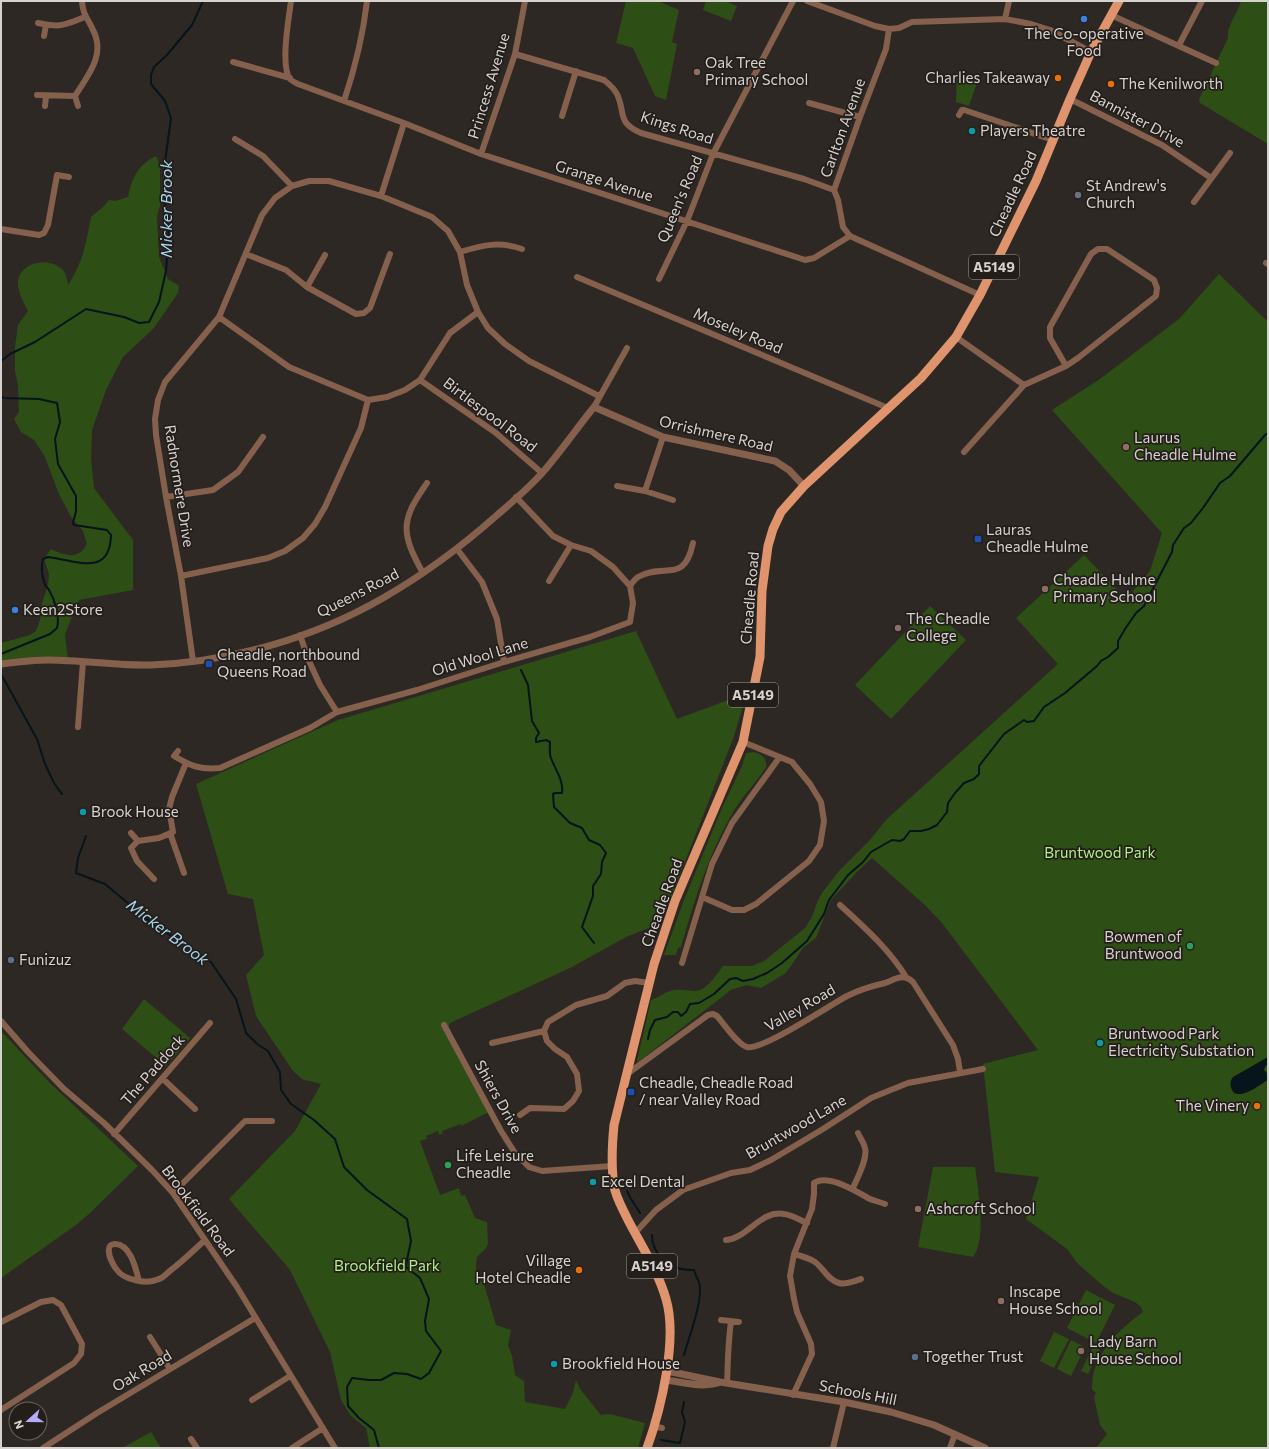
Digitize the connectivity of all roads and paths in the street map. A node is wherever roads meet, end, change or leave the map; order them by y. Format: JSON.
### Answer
{"nodes":[{"id":1,"x":82,"y":1,"type":"edge"},
{"id":2,"x":291,"y":1,"type":"edge"},
{"id":3,"x":366,"y":1,"type":"edge"},
{"id":4,"x":525,"y":1,"type":"edge"},
{"id":5,"x":793,"y":1,"type":"edge"},
{"id":6,"x":807,"y":1,"type":"edge"},
{"id":7,"x":1009,"y":1,"type":"edge"},
{"id":8,"x":1119,"y":1,"type":"edge"},
{"id":9,"x":1202,"y":1,"type":"edge"},
{"id":10,"x":1111,"y":15,"type":"junction"},
{"id":11,"x":85,"y":17,"type":"junction"},
{"id":12,"x":1005,"y":19,"type":"junction"},
{"id":13,"x":38,"y":23,"type":"dead end"},
{"id":14,"x":46,"y":25,"type":"junction"},
{"id":15,"x":889,"y":29,"type":"junction"},
{"id":16,"x":44,"y":36,"type":"dead end"},
{"id":17,"x":1179,"y":45,"type":"junction"},
{"id":18,"x":1091,"y":52,"type":"junction"},
{"id":19,"x":515,"y":54,"type":"junction"},
{"id":20,"x":233,"y":62,"type":"dead end"},
{"id":21,"x":1216,"y":63,"type":"dead end"},
{"id":22,"x":576,"y":71,"type":"junction"},
{"id":23,"x":290,"y":78,"type":"junction"},
{"id":24,"x":38,"y":95,"type":"dead end"},
{"id":25,"x":46,"y":96,"type":"junction"},
{"id":26,"x":75,"y":96,"type":"junction"},
{"id":27,"x":1070,"y":99,"type":"junction"},
{"id":28,"x":344,"y":101,"type":"junction"},
{"id":29,"x":809,"y":103,"type":"dead end"},
{"id":30,"x":45,"y":106,"type":"dead end"},
{"id":31,"x":78,"y":106,"type":"dead end"},
{"id":32,"x":959,"y":115,"type":"dead end"},
{"id":33,"x":562,"y":116,"type":"dead end"},
{"id":34,"x":860,"y":117,"type":"junction"},
{"id":35,"x":404,"y":123,"type":"junction"},
{"id":36,"x":235,"y":139,"type":"dead end"},
{"id":37,"x":1052,"y":140,"type":"junction"},
{"id":38,"x":1230,"y":153,"type":"dead end"},
{"id":39,"x":481,"y":154,"type":"junction"},
{"id":40,"x":713,"y":154,"type":"junction"},
{"id":41,"x":70,"y":178,"type":"dead end"},
{"id":42,"x":1211,"y":178,"type":"junction"},
{"id":43,"x":292,"y":186,"type":"junction"},
{"id":44,"x":834,"y":190,"type":"junction"},
{"id":45,"x":381,"y":196,"type":"junction"},
{"id":46,"x":1194,"y":202,"type":"dead end"},
{"id":47,"x":686,"y":222,"type":"junction"},
{"id":48,"x":1,"y":229,"type":"edge"},
{"id":49,"x":850,"y":236,"type":"junction"},
{"id":50,"x":522,"y":249,"type":"dead end"},
{"id":51,"x":460,"y":252,"type":"junction"},
{"id":52,"x":246,"y":254,"type":"junction"},
{"id":53,"x":390,"y":254,"type":"dead end"},
{"id":54,"x":325,"y":256,"type":"dead end"},
{"id":55,"x":577,"y":277,"type":"dead end"},
{"id":56,"x":658,"y":279,"type":"dead end"},
{"id":57,"x":307,"y":287,"type":"junction"},
{"id":58,"x":980,"y":295,"type":"junction"},
{"id":59,"x":478,"y":312,"type":"junction"},
{"id":60,"x":219,"y":317,"type":"junction"},
{"id":61,"x":956,"y":337,"type":"junction"},
{"id":62,"x":627,"y":348,"type":"dead end"},
{"id":63,"x":1066,"y":366,"type":"junction"},
{"id":64,"x":420,"y":380,"type":"junction"},
{"id":65,"x":1024,"y":386,"type":"junction"},
{"id":66,"x":599,"y":396,"type":"junction"},
{"id":67,"x":368,"y":400,"type":"junction"},
{"id":68,"x":594,"y":407,"type":"junction"},
{"id":69,"x":888,"y":408,"type":"junction"},
{"id":70,"x":263,"y":437,"type":"dead end"},
{"id":71,"x":663,"y":437,"type":"junction"},
{"id":72,"x":964,"y":452,"type":"dead end"},
{"id":73,"x":542,"y":473,"type":"junction"},
{"id":74,"x":427,"y":483,"type":"dead end"},
{"id":75,"x":617,"y":486,"type":"dead end"},
{"id":76,"x":804,"y":486,"type":"junction"},
{"id":77,"x":645,"y":491,"type":"junction"},
{"id":78,"x":166,"y":497,"type":"junction"},
{"id":79,"x":516,"y":498,"type":"junction"},
{"id":80,"x":673,"y":500,"type":"dead end"},
{"id":81,"x":693,"y":543,"type":"dead end"},
{"id":82,"x":571,"y":545,"type":"junction"},
{"id":83,"x":457,"y":549,"type":"junction"},
{"id":84,"x":422,"y":573,"type":"junction"},
{"id":85,"x":181,"y":576,"type":"junction"},
{"id":86,"x":549,"y":581,"type":"dead end"},
{"id":87,"x":630,"y":586,"type":"junction"},
{"id":88,"x":300,"y":635,"type":"junction"},
{"id":89,"x":193,"y":661,"type":"junction"},
{"id":90,"x":83,"y":662,"type":"junction"},
{"id":91,"x":504,"y":662,"type":"junction"},
{"id":92,"x":1,"y":664,"type":"edge"},
{"id":93,"x":337,"y":712,"type":"junction"},
{"id":94,"x":78,"y":727,"type":"dead end"},
{"id":95,"x":743,"y":742,"type":"junction"},
{"id":96,"x":178,"y":751,"type":"dead end"},
{"id":97,"x":779,"y":758,"type":"junction"},
{"id":98,"x":186,"y":763,"type":"junction"},
{"id":99,"x":131,"y":833,"type":"dead end"},
{"id":100,"x":170,"y":833,"type":"junction"},
{"id":101,"x":138,"y":841,"type":"junction"},
{"id":102,"x":184,"y":873,"type":"dead end"},
{"id":103,"x":154,"y":879,"type":"dead end"},
{"id":104,"x":702,"y":897,"type":"junction"},
{"id":105,"x":840,"y":905,"type":"dead end"},
{"id":106,"x":682,"y":963,"type":"dead end"},
{"id":107,"x":906,"y":977,"type":"junction"},
{"id":108,"x":650,"y":983,"type":"junction"},
{"id":109,"x":1,"y":1021,"type":"edge"},
{"id":110,"x":210,"y":1023,"type":"dead end"},
{"id":111,"x":444,"y":1026,"type":"dead end"},
{"id":112,"x":544,"y":1031,"type":"junction"},
{"id":113,"x":492,"y":1043,"type":"dead end"},
{"id":114,"x":983,"y":1069,"type":"dead end"},
{"id":115,"x":960,"y":1072,"type":"junction"},
{"id":116,"x":627,"y":1074,"type":"junction"},
{"id":117,"x":163,"y":1079,"type":"junction"},
{"id":118,"x":196,"y":1109,"type":"dead end"},
{"id":119,"x":520,"y":1115,"type":"dead end"},
{"id":120,"x":272,"y":1122,"type":"dead end"},
{"id":121,"x":858,"y":1133,"type":"dead end"},
{"id":122,"x":114,"y":1134,"type":"junction"},
{"id":123,"x":612,"y":1166,"type":"junction"},
{"id":124,"x":852,"y":1188,"type":"junction"},
{"id":125,"x":173,"y":1193,"type":"junction"},
{"id":126,"x":885,"y":1204,"type":"dead end"},
{"id":127,"x":807,"y":1223,"type":"junction"},
{"id":128,"x":635,"y":1233,"type":"junction"},
{"id":129,"x":205,"y":1240,"type":"junction"},
{"id":130,"x":726,"y":1240,"type":"dead end"},
{"id":131,"x":794,"y":1254,"type":"junction"},
{"id":132,"x":861,"y":1279,"type":"dead end"},
{"id":133,"x":139,"y":1281,"type":"junction"},
{"id":134,"x":255,"y":1318,"type":"junction"},
{"id":135,"x":721,"y":1320,"type":"dead end"},
{"id":136,"x":1,"y":1322,"type":"edge"},
{"id":137,"x":730,"y":1322,"type":"junction"},
{"id":138,"x":739,"y":1322,"type":"dead end"},
{"id":139,"x":150,"y":1337,"type":"dead end"},
{"id":140,"x":170,"y":1369,"type":"junction"},
{"id":141,"x":666,"y":1371,"type":"junction"},
{"id":142,"x":290,"y":1376,"type":"junction"},
{"id":143,"x":665,"y":1380,"type":"junction"},
{"id":144,"x":723,"y":1382,"type":"junction"},
{"id":145,"x":793,"y":1394,"type":"junction"},
{"id":146,"x":252,"y":1400,"type":"dead end"},
{"id":147,"x":844,"y":1402,"type":"junction"},
{"id":148,"x":1,"y":1410,"type":"edge"},
{"id":149,"x":323,"y":1428,"type":"junction"},
{"id":150,"x":955,"y":1434,"type":"junction"},
{"id":151,"x":191,"y":1438,"type":"dead end"},
{"id":152,"x":43,"y":1448,"type":"edge"},
{"id":153,"x":197,"y":1448,"type":"edge"},
{"id":154,"x":292,"y":1448,"type":"edge"},
{"id":155,"x":335,"y":1448,"type":"edge"},
{"id":156,"x":647,"y":1448,"type":"edge"},
{"id":157,"x":833,"y":1448,"type":"edge"},
{"id":158,"x":950,"y":1448,"type":"edge"},
{"id":159,"x":986,"y":1448,"type":"edge"}],
"edges":[{"from":1,"to":11,"type":"street"},
{"from":2,"to":23,"type":"street"},
{"from":3,"to":28,"type":"street"},
{"from":4,"to":19,"type":"street","name":"Princess Avenue"},
{"from":5,"to":40,"type":"street","name":"Queen's Road"},
{"from":6,"to":15,"type":"street"},
{"from":7,"to":12,"type":"street"},
{"from":8,"to":10,"type":"main road","name":"Cheadle Road","number":"A5149"},
{"from":9,"to":17,"type":"street"},
{"from":10,"to":17,"type":"street"},
{"from":10,"to":18,"type":"main road","name":"Cheadle Road","number":"A5149"},
{"from":11,"to":14,"type":"street"},
{"from":11,"to":26,"type":"street"},
{"from":12,"to":15,"type":"street"},
{"from":12,"to":18,"type":"street"},
{"from":13,"to":14,"type":"street"},
{"from":14,"to":16,"type":"street"},
{"from":15,"to":34,"type":"street","name":"Carlton Avenue"},
{"from":17,"to":21,"type":"street"},
{"from":18,"to":27,"type":"main road","name":"Cheadle Road","number":"A5149"},
{"from":19,"to":22,"type":"street","name":"Kings Road"},
{"from":19,"to":39,"type":"street","name":"Princess Avenue"},
{"from":20,"to":23,"type":"street","name":"Grange Avenue"},
{"from":22,"to":33,"type":"street"},
{"from":22,"to":40,"type":"street","name":"Kings Road"},
{"from":23,"to":28,"type":"street","name":"Grange Avenue"},
{"from":24,"to":25,"type":"street"},
{"from":25,"to":26,"type":"street"},
{"from":25,"to":30,"type":"street"},
{"from":26,"to":31,"type":"street"},
{"from":27,"to":37,"type":"main road","name":"Cheadle Road","number":"A5149"},
{"from":27,"to":42,"type":"street","name":"Bannister Drive"},
{"from":28,"to":35,"type":"street","name":"Grange Avenue"},
{"from":29,"to":34,"type":"street"},
{"from":32,"to":37,"type":"street"},
{"from":34,"to":44,"type":"street","name":"Carlton Avenue"},
{"from":35,"to":39,"type":"street","name":"Grange Avenue"},
{"from":35,"to":45,"type":"street"},
{"from":36,"to":43,"type":"street"},
{"from":37,"to":58,"type":"main road","name":"Cheadle Road","number":"A5149"},
{"from":38,"to":42,"type":"street"},
{"from":39,"to":47,"type":"street","name":"Grange Avenue"},
{"from":40,"to":44,"type":"street","name":"Kings Road"},
{"from":40,"to":47,"type":"street","name":"Queen's Road"},
{"from":41,"to":48,"type":"street"},
{"from":42,"to":46,"type":"street"},
{"from":43,"to":45,"type":"street","name":"Radnormere Drive"},
{"from":43,"to":52,"type":"street","name":"Radnormere Drive"},
{"from":44,"to":49,"type":"street","name":"Carlton Avenue"},
{"from":45,"to":51,"type":"street","name":"Radnormere Drive"},
{"from":47,"to":49,"type":"street","name":"Grange Avenue"},
{"from":47,"to":56,"type":"street","name":"Queen's Road"},
{"from":49,"to":58,"type":"street"},
{"from":50,"to":51,"type":"street"},
{"from":51,"to":59,"type":"street","name":"Radnormere Drive"},
{"from":52,"to":57,"type":"street"},
{"from":52,"to":60,"type":"street","name":"Radnormere Drive"},
{"from":53,"to":57,"type":"street"},
{"from":54,"to":57,"type":"street"},
{"from":55,"to":69,"type":"street","name":"Moseley Road"},
{"from":58,"to":61,"type":"main road","name":"Cheadle Road","number":"A5149"},
{"from":59,"to":64,"type":"street"},
{"from":59,"to":66,"type":"street","name":"Radnormere Drive"},
{"from":60,"to":67,"type":"street"},
{"from":60,"to":78,"type":"street","name":"Radnormere Drive"},
{"from":61,"to":65,"type":"street"},
{"from":61,"to":69,"type":"main road","name":"Cheadle Road","number":"A5149"},
{"from":62,"to":66,"type":"street","name":"Queens Road"},
{"from":63,"to":63,"type":"street"},
{"from":63,"to":65,"type":"street"},
{"from":64,"to":67,"type":"street"},
{"from":64,"to":73,"type":"street","name":"Birtlespool Road"},
{"from":65,"to":72,"type":"street"},
{"from":66,"to":68,"type":"street","name":"Queens Road"},
{"from":67,"to":85,"type":"street"},
{"from":68,"to":71,"type":"street","name":"Orrishmere Road"},
{"from":68,"to":73,"type":"street","name":"Queens Road"},
{"from":69,"to":76,"type":"main road","name":"Cheadle Road","number":"A5149"},
{"from":70,"to":78,"type":"street"},
{"from":71,"to":76,"type":"street","name":"Orrishmere Road"},
{"from":71,"to":77,"type":"street"},
{"from":73,"to":79,"type":"street","name":"Queens Road"},
{"from":74,"to":84,"type":"street"},
{"from":75,"to":77,"type":"street"},
{"from":76,"to":95,"type":"main road","name":"Cheadle Road","number":"A5149"},
{"from":77,"to":80,"type":"street"},
{"from":78,"to":85,"type":"street","name":"Radnormere Drive"},
{"from":79,"to":82,"type":"street"},
{"from":79,"to":83,"type":"street","name":"Queens Road"},
{"from":81,"to":87,"type":"street"},
{"from":82,"to":86,"type":"street"},
{"from":82,"to":87,"type":"street"},
{"from":83,"to":84,"type":"street","name":"Queens Road"},
{"from":83,"to":91,"type":"street"},
{"from":84,"to":88,"type":"street","name":"Queens Road"},
{"from":85,"to":89,"type":"street","name":"Radnormere Drive"},
{"from":87,"to":91,"type":"street","name":"Old Wool Lane"},
{"from":88,"to":89,"type":"street","name":"Queens Road"},
{"from":88,"to":93,"type":"street"},
{"from":89,"to":90,"type":"street","name":"Queens Road"},
{"from":90,"to":92,"type":"street","name":"Queens Road"},
{"from":90,"to":94,"type":"street"},
{"from":91,"to":93,"type":"street","name":"Old Wool Lane"},
{"from":93,"to":98,"type":"street","name":"Old Wool Lane"},
{"from":95,"to":97,"type":"street"},
{"from":95,"to":108,"type":"main road","name":"Cheadle Road","number":"A5149"},
{"from":96,"to":98,"type":"street"},
{"from":97,"to":104,"type":"street"},
{"from":97,"to":104,"type":"street"},
{"from":98,"to":100,"type":"street"},
{"from":99,"to":101,"type":"street"},
{"from":100,"to":101,"type":"street"},
{"from":100,"to":102,"type":"street"},
{"from":101,"to":103,"type":"street"},
{"from":104,"to":106,"type":"street"},
{"from":105,"to":107,"type":"street"},
{"from":107,"to":115,"type":"street"},
{"from":107,"to":116,"type":"street","name":"Valley Road"},
{"from":108,"to":112,"type":"street"},
{"from":108,"to":116,"type":"main road","name":"Cheadle Road","number":"A5149"},
{"from":109,"to":122,"type":"street","name":"Brookfield Road"},
{"from":110,"to":117,"type":"street","name":"The Paddock"},
{"from":111,"to":123,"type":"street","name":"Shiers Drive"},
{"from":112,"to":113,"type":"street"},
{"from":112,"to":119,"type":"street"},
{"from":114,"to":115,"type":"street","name":"Bruntwood Lane"},
{"from":115,"to":128,"type":"street","name":"Bruntwood Lane"},
{"from":116,"to":123,"type":"main road","name":"Cheadle Road","number":"A5149"},
{"from":117,"to":118,"type":"street"},
{"from":117,"to":122,"type":"street","name":"The Paddock"},
{"from":120,"to":125,"type":"street"},
{"from":121,"to":124,"type":"street"},
{"from":122,"to":125,"type":"street","name":"Brookfield Road"},
{"from":123,"to":128,"type":"main road","number":"A5149"},
{"from":124,"to":126,"type":"street"},
{"from":124,"to":127,"type":"street"},
{"from":125,"to":129,"type":"street","name":"Brookfield Road"},
{"from":127,"to":130,"type":"street"},
{"from":127,"to":131,"type":"street"},
{"from":128,"to":141,"type":"main road","number":"A5149"},
{"from":129,"to":133,"type":"street"},
{"from":129,"to":134,"type":"street","name":"Brookfield Road"},
{"from":131,"to":132,"type":"street"},
{"from":131,"to":145,"type":"street"},
{"from":133,"to":133,"type":"street"},
{"from":134,"to":140,"type":"street","name":"Oak Road"},
{"from":134,"to":142,"type":"street","name":"Brookfield Road"},
{"from":135,"to":137,"type":"street"},
{"from":136,"to":148,"type":"street"},
{"from":137,"to":138,"type":"street"},
{"from":137,"to":144,"type":"street"},
{"from":139,"to":140,"type":"street"},
{"from":140,"to":152,"type":"street","name":"Oak Road"},
{"from":141,"to":143,"type":"main road","number":"A5149"},
{"from":141,"to":144,"type":"street","name":"Schools Hill"},
{"from":142,"to":146,"type":"street"},
{"from":142,"to":149,"type":"street","name":"Brookfield Road"},
{"from":143,"to":144,"type":"street","name":"Schools Hill"},
{"from":143,"to":156,"type":"main road","number":"A5149"},
{"from":144,"to":145,"type":"street","name":"Schools Hill"},
{"from":145,"to":147,"type":"street","name":"Schools Hill"},
{"from":147,"to":150,"type":"street","name":"Schools Hill"},
{"from":147,"to":157,"type":"street"},
{"from":149,"to":154,"type":"street"},
{"from":149,"to":155,"type":"street","name":"Brookfield Road"},
{"from":150,"to":158,"type":"street"},
{"from":150,"to":159,"type":"street","name":"Schools Hill"},
{"from":151,"to":153,"type":"street"}]}
